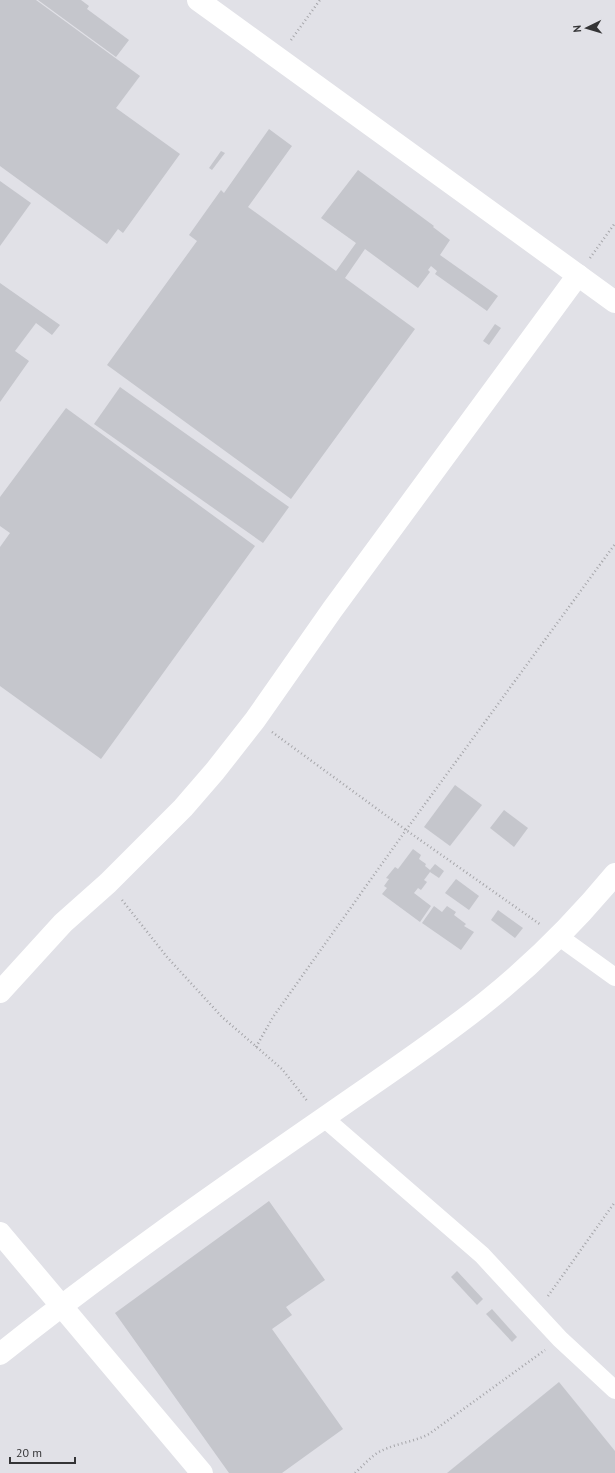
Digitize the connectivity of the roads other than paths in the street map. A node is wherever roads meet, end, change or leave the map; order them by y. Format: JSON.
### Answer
{"nodes":[{"id":1,"x":198,"y":0,"type":"edge"},
{"id":2,"x":578,"y":275,"type":"junction"},
{"id":3,"x":615,"y":302,"type":"edge"},
{"id":4,"x":615,"y":874,"type":"edge"},
{"id":5,"x":558,"y":936,"type":"junction"},
{"id":6,"x":615,"y":977,"type":"edge"},
{"id":7,"x":0,"y":992,"type":"edge"},
{"id":8,"x":324,"y":1118,"type":"junction"},
{"id":9,"x":0,"y":1232,"type":"edge"},
{"id":10,"x":60,"y":1306,"type":"junction"},
{"id":11,"x":0,"y":1354,"type":"edge"},
{"id":12,"x":615,"y":1390,"type":"edge"},
{"id":13,"x":202,"y":1473,"type":"edge"}],
"edges":[{"from":1,"to":2,"type":"street"},
{"from":2,"to":3,"type":"street"},
{"from":2,"to":7,"type":"street"},
{"from":4,"to":5,"type":"street"},
{"from":5,"to":6,"type":"street"},
{"from":5,"to":8,"type":"street"},
{"from":8,"to":10,"type":"street"},
{"from":8,"to":12,"type":"street"},
{"from":9,"to":10,"type":"street"},
{"from":10,"to":11,"type":"street"},
{"from":10,"to":13,"type":"street"}]}
